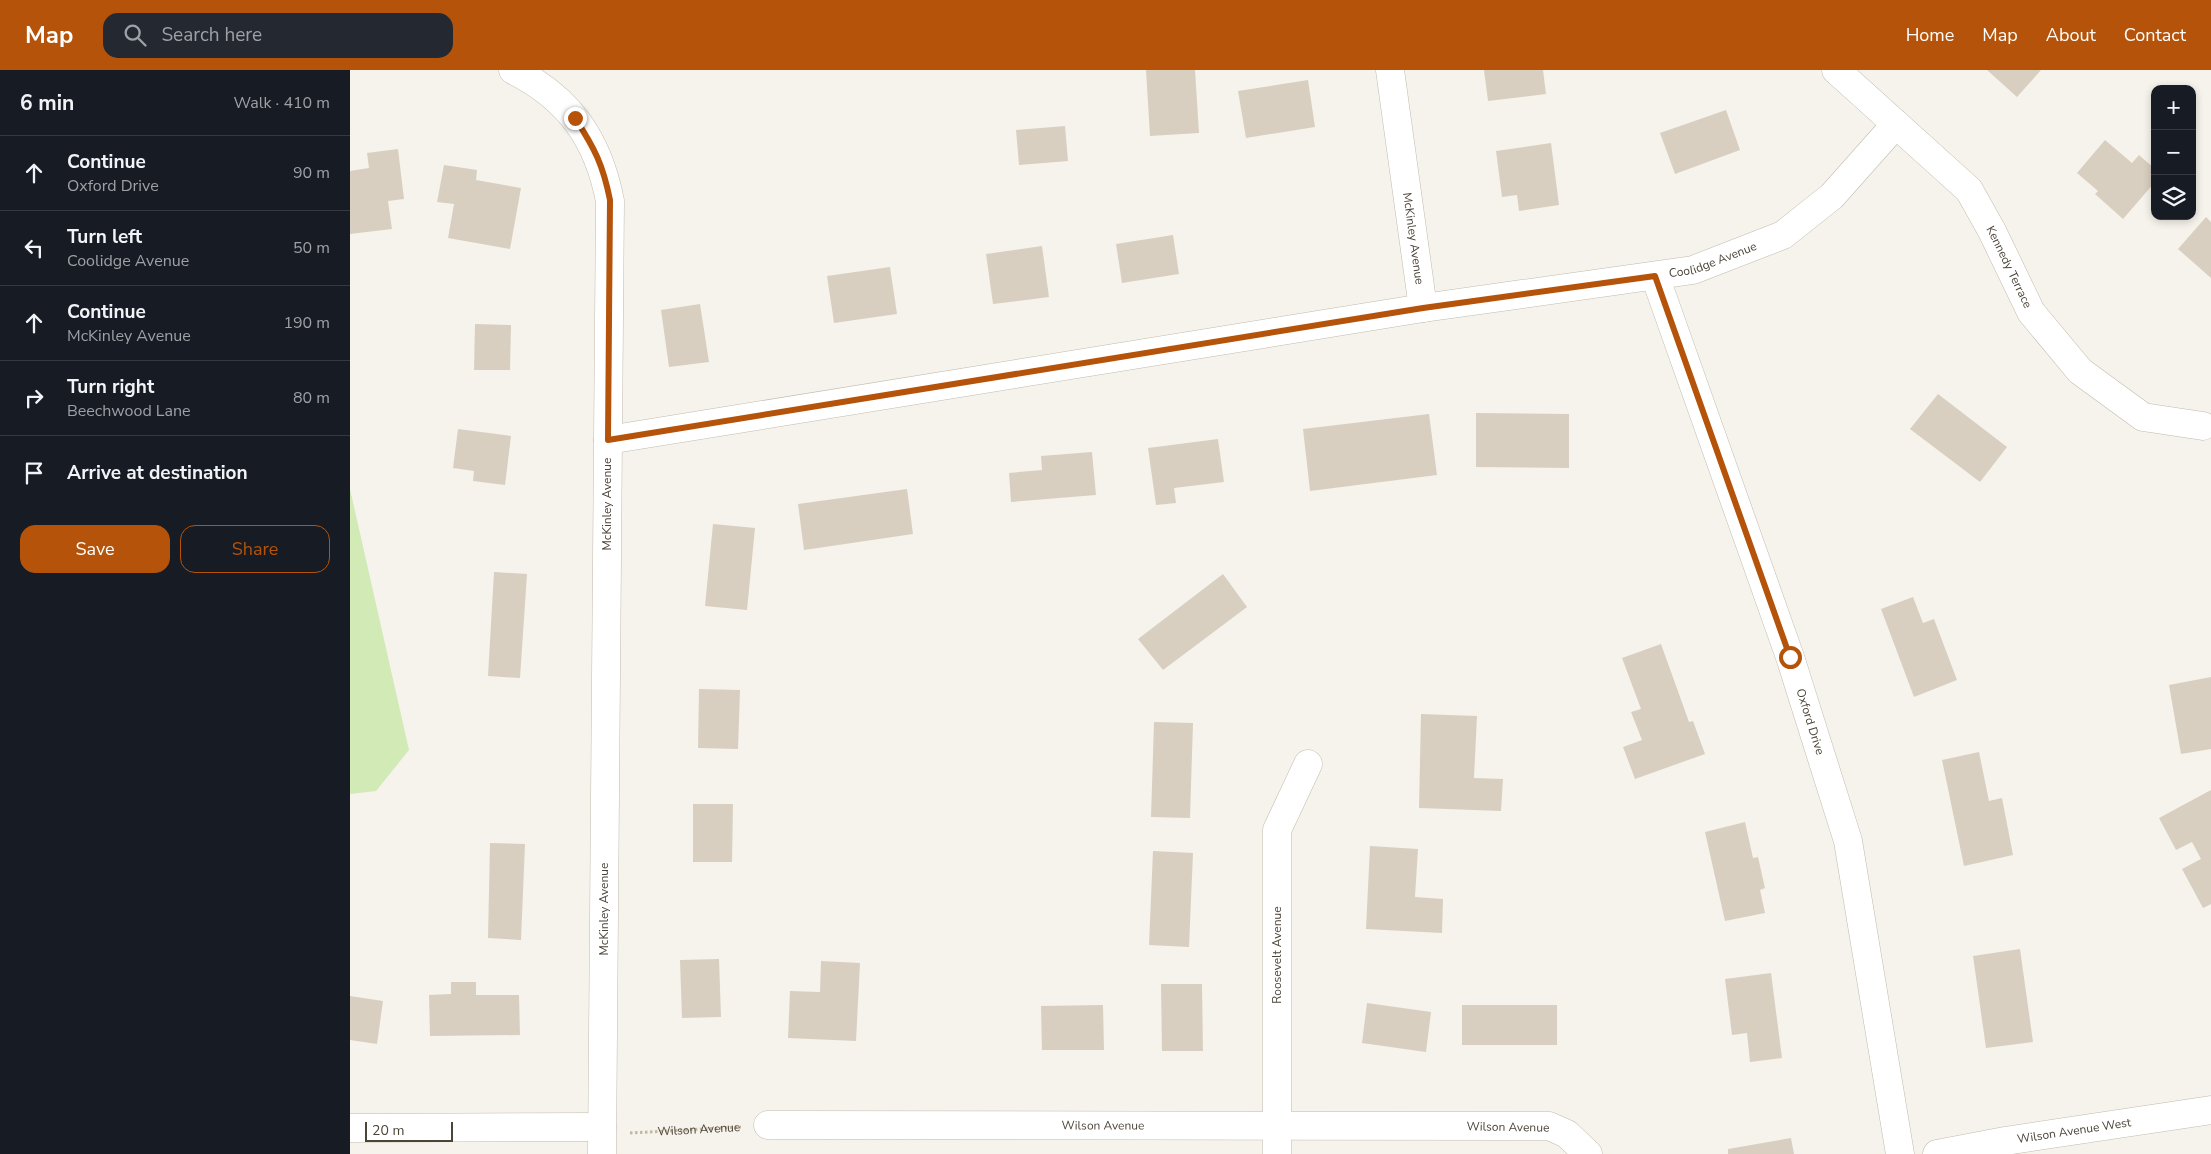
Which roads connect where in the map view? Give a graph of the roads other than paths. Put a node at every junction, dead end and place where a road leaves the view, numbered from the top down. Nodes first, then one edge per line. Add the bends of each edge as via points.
1 (513, 70) edge
2 (1390, 70) edge
3 (1836, 70) edge
4 (1896, 124) junction
5 (1655, 276) junction
6 (1423, 308) junction
7 (2203, 426) dead end
8 (608, 440) junction
9 (1308, 764) dead end
10 (2211, 1110) edge
11 (1277, 1124) junction
12 (768, 1125) road end
13 (350, 1128) edge
14 (614, 1130) junction
15 (1583, 1148) edge
16 (602, 1154) edge
17 (1277, 1154) edge
18 (1900, 1154) edge
19 (1937, 1154) edge

1 - 8 street via 547,90 575,118 597,152 604,171 610,200
2 - 6 street, McKinley Avenue
3 - 4 street, Kennedy Terrace
4 - 5 street, Coolidge Avenue via 1832,196 1783,235 1693,270
4 - 7 street, Kennedy Terrace via 1969,190 2031,312 2080,371 2144,417
5 - 6 street, Coolidge Avenue
5 - 18 street, Oxford Drive via 1790,657 1848,842
6 - 8 street, McKinley Avenue
8 - 14 street, McKinley Avenue
9 - 11 street, Roosevelt Avenue via 1277,830
10 - 19 street, Wilson Avenue West
11 - 12 street, Wilson Avenue
11 - 15 street, Wilson Avenue via 1549,1126 1567,1134
11 - 17 street, Roosevelt Avenue
13 - 14 street
14 - 16 street, McKinley Avenue

